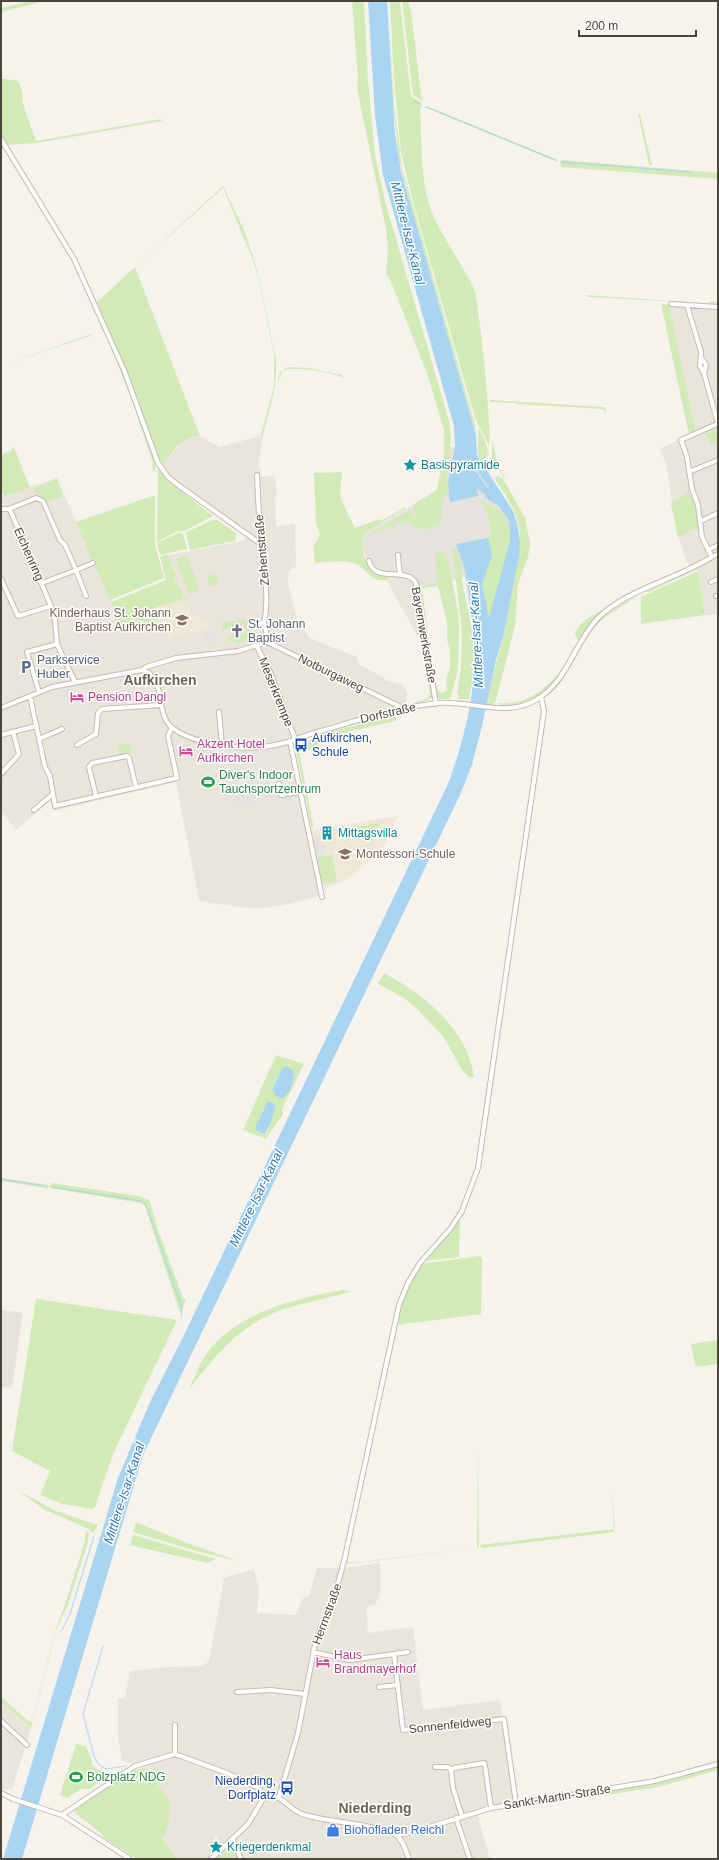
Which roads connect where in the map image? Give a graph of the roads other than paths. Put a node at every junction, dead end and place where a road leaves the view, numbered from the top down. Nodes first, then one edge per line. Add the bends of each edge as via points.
1 (1, 139) edge
2 (671, 304) dead end
3 (687, 305) junction
4 (718, 307) edge
5 (718, 424) edge
6 (718, 460) edge
7 (689, 472) junction
8 (257, 475) dead end
9 (1, 509) edge
10 (9, 510) junction
11 (718, 513) edge
12 (701, 521) junction
13 (261, 544) junction
14 (718, 545) edge
15 (708, 550) junction
16 (398, 555) dead end
17 (718, 555) edge
18 (712, 557) junction
19 (369, 561) dead end
20 (93, 563) dead end
21 (701, 563) junction
22 (76, 570) junction
23 (401, 575) junction
24 (1, 579) edge
25 (718, 579) edge
26 (711, 582) dead end
27 (42, 583) junction
28 (86, 596) dead end
29 (51, 606) junction
30 (264, 623) junction
31 (253, 625) dead end
32 (267, 642) junction
33 (57, 644) junction
34 (256, 645) junction
35 (154, 664) junction
36 (142, 670) junction
37 (148, 672) junction
38 (75, 682) junction
39 (39, 692) junction
40 (30, 696) junction
41 (541, 697) junction
42 (436, 704) junction
43 (161, 705) junction
44 (1, 708) edge
45 (406, 709) junction
46 (219, 712) dead end
47 (36, 726) junction
48 (172, 727) junction
49 (62, 729) dead end
50 (13, 732) junction
51 (1, 735) edge
52 (39, 739) junction
53 (296, 739) junction
54 (290, 741) junction
55 (77, 745) dead end
56 (222, 745) junction
57 (1, 774) edge
58 (279, 784) dead end
59 (136, 787) junction
60 (300, 792) junction
61 (53, 794) junction
62 (96, 796) junction
63 (34, 810) dead end
64 (322, 897) dead end
65 (314, 1652) junction
66 (408, 1652) dead end
67 (394, 1654) junction
68 (398, 1685) junction
69 (379, 1687) dead end
70 (237, 1692) dead end
71 (305, 1694) junction
72 (1, 1721) edge
73 (175, 1726) dead end
74 (27, 1745) dead end
75 (175, 1754) junction
76 (718, 1764) edge
77 (435, 1767) dead end
78 (451, 1770) junction
79 (3, 1794) edge
80 (279, 1797) junction
81 (262, 1798) junction
82 (516, 1804) junction
83 (491, 1808) junction
84 (62, 1814) junction
85 (462, 1816) junction
86 (456, 1818) junction
87 (396, 1835) junction
88 (233, 1840) junction
89 (130, 1859) edge
90 (211, 1859) edge
91 (241, 1859) edge
92 (410, 1859) edge
93 (470, 1859) edge

1 - 13 street via 74,259 124,370 161,467 178,485
2 - 3 street
3 - 4 street
3 - 5 street via 697,335 700,366
5 - 7 street via 681,440
6 - 7 street
7 - 12 street
8 - 13 street, Zehentstraße
9 - 10 street
10 - 22 street via 36,498 43,501
10 - 27 street, Eichenring
11 - 12 street
12 - 15 street via 702,537
13 - 30 street, Zehentstraße via 267,609
14 - 15 street
15 - 18 street
16 - 23 street, Bayernwerkstraße
17 - 18 street
17 - 21 street
18 - 21 street
19 - 23 street, Bayernwerkstraße via 373,569 379,573
20 - 22 street
21 - 41 street via 631,596 603,614 588,630 561,678
22 - 27 street
22 - 28 street
23 - 42 street, Bayernwerkstraße via 413,578 418,589
24 - 29 street via 18,616
25 - 26 street
27 - 29 street, Eichenring
29 - 33 street, Eichenring
30 - 31 street via 256,622
30 - 32 street, Zehentstraße
32 - 34 street
32 - 45 street, Notburgaweg
33 - 38 street, Eichenring
33 - 39 street via 27,652
34 - 35 street via 238,651 176,658
34 - 53 street, Meserkrempe via 271,674
35 - 36 street
35 - 37 street
36 - 37 street
36 - 38 street
37 - 43 street via 155,680
38 - 39 street
39 - 40 street
40 - 44 street
40 - 47 street
41 - 42 street, Dorfstraße via 518,706 492,708 450,702
41 - 65 street, Herrnstraße via 544,711 478,1168 462,1211 420,1264 402,1295 345,1557 335,1595 318,1634
42 - 45 street, Dorfstraße
43 - 48 street via 167,722
43 - 55 street via 102,709 98,713 96,734
45 - 53 street, Dorfstraße
46 - 56 street
47 - 50 street
47 - 52 street
48 - 56 street, Dorfstraße via 189,736
48 - 59 street via 168,736 177,778
49 - 52 street
50 - 51 street
50 - 57 street via 18,754
52 - 61 street
53 - 54 street, Dorfstraße
54 - 56 street, Dorfstraße via 257,747
54 - 60 street
58 - 60 street via 281,795
59 - 62 street
59 - 62 street via 127,756 92,763 90,767
60 - 64 street
61 - 62 street via 55,806
61 - 63 street
65 - 67 street via 350,1660
65 - 71 street, Herrnstraße
66 - 67 street
67 - 68 street, Sonnenfeldweg
68 - 69 street
68 - 82 street, Sonnenfeldweg via 403,1730 504,1719
70 - 71 street via 271,1690
71 - 80 street, Herrnstraße via 298,1734
72 - 74 street
73 - 75 street
75 - 81 street via 260,1789
75 - 84 street via 135,1766
76 - 82 street, Sankt-Martin-Straße via 655,1782
77 - 78 street via 448,1767
78 - 83 street via 484,1763
78 - 85 street via 453,1788
79 - 84 street
80 - 81 street
80 - 87 street via 299,1814 368,1826
81 - 88 street via 253,1818
82 - 83 street, Sankt-Martin-Straße
83 - 85 street, Sankt-Martin-Straße
84 - 89 street
85 - 86 street, Sankt-Martin-Straße
86 - 87 street, Sankt-Martin-Straße
86 - 93 street
87 - 92 street via 402,1841
88 - 90 street
88 - 91 street

